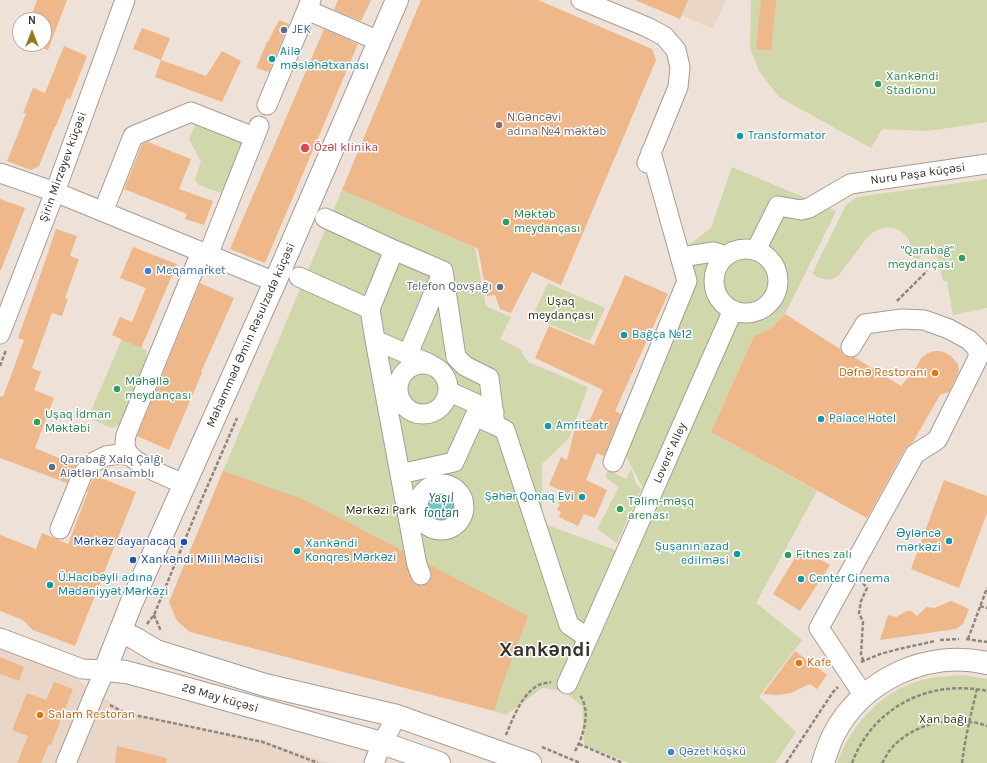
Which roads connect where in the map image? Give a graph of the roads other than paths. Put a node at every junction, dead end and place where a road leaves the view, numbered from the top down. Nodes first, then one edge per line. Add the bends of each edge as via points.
1 (125, 0) edge
2 (397, 0) edge
3 (581, 0) edge
4 (309, 5) edge
5 (380, 41) junction
6 (267, 105) dead end
7 (651, 152) junction
8 (987, 164) edge
9 (645, 170) dead end
10 (2, 175) edge
11 (55, 192) junction
12 (103, 212) junction
13 (325, 218) dead end
14 (394, 250) junction
15 (756, 250) junction
16 (205, 254) junction
17 (726, 256) junction
18 (680, 257) junction
19 (443, 271) junction
20 (299, 277) dead end
21 (275, 282) junction
22 (370, 309) junction
23 (733, 310) junction
24 (0, 334) edge
25 (375, 340) junction
26 (852, 346) dead end
27 (408, 354) junction
28 (434, 366) junction
29 (491, 392) junction
30 (446, 396) junction
31 (421, 415) junction
32 (475, 416) junction
33 (494, 419) junction
34 (395, 447) junction
35 (130, 456) junction
36 (613, 462) dead end
37 (400, 474) junction
38 (184, 484) junction
39 (412, 493) junction
40 (433, 528) junction
41 (60, 529) dead end
42 (120, 631) junction
43 (0, 638) edge
44 (588, 638) junction
45 (987, 663) edge
46 (105, 670) junction
47 (567, 684) road end
48 (864, 696) junction
49 (397, 716) junction
50 (382, 743) junction
51 (66, 763) edge
52 (374, 763) edge
53 (440, 763) edge
54 (530, 763) edge
55 (823, 763) edge

1 - 11 street, Şirin Mirzəyev küçəsi
2 - 5 main road, Məhəmməd Əmin Rəsulzadə küçəsi
3 - 7 street via 647,27 664,36 676,50 680,67 678,87
4 - 5 street
4 - 6 street
5 - 21 main road, Məhəmməd Əmin Rəsulzadə küçəsi
7 - 9 street
7 - 18 street
8 - 15 street, Nuru Paşa küçəsi via 850,184 802,210 778,206
10 - 11 street
11 - 12 street
11 - 24 street, Şirin Mirzəyev küçəsi
12 - 16 street
12 - 16 street via 133,136 191,112 256,131
13 - 14 street
14 - 19 street
14 - 22 street
15 - 17 street via 736,251
15 - 23 street via 773,264 778,283 775,293 770,302 762,308 742,313
16 - 21 street
16 - 35 street via 126,435 126,449
17 - 18 street via 714,252
17 - 23 street via 719,264 714,285 717,295
18 - 36 street via 687,281
19 - 27 street
19 - 29 street via 456,357 464,366 489,378
20 - 22 street
21 - 38 main road, Məhəmməd Əmin Rəsulzadə küçəsi
22 - 25 street
23 - 44 street, Lovers' Alley
25 - 27 street
25 - 34 street
26 - 48 street via 865,324 902,319 924,320 949,329 969,340 978,349 978,358 937,440 915,454 819,628
27 - 28 street
28 - 29 street
28 - 30 street via 446,379
28 - 31 street via 425,364 409,368 399,380 397,388 401,403 407,409
29 - 33 street
30 - 31 street via 437,410
30 - 32 street
30 - 33 street
31 - 34 street via 402,432
32 - 33 street
32 - 37 street via 454,462
33 - 44 street via 505,430 569,625
34 - 37 street
35 - 38 street via 137,462
35 - 41 street via 106,456 92,463 82,475
37 - 39 street
38 - 42 main road, Məhəmməd Əmin Rəsulzadə küçəsi
39 - 40 street via 418,501 422,520
39 - 40 street via 438,483 452,486 462,496 465,510 459,522 447,529
39 - 40 street via 419,570
42 - 46 main road, Məhəmməd Əmin Rəsulzadə küçəsi
42 - 49 main road, 28 May küçəsi via 156,651 265,685
43 - 46 street, 28 May küçəsi via 82,669
44 - 47 street, Lovers' Alley
45 - 48 main road via 949,660 918,665 876,686
46 - 50 main road, 28 May küçəsi via 126,672
46 - 51 street
48 - 55 main road via 852,707 834,734
49 - 50 street
49 - 54 main road, 28 May küçəsi
50 - 52 street
50 - 53 main road, 28 May küçəsi

